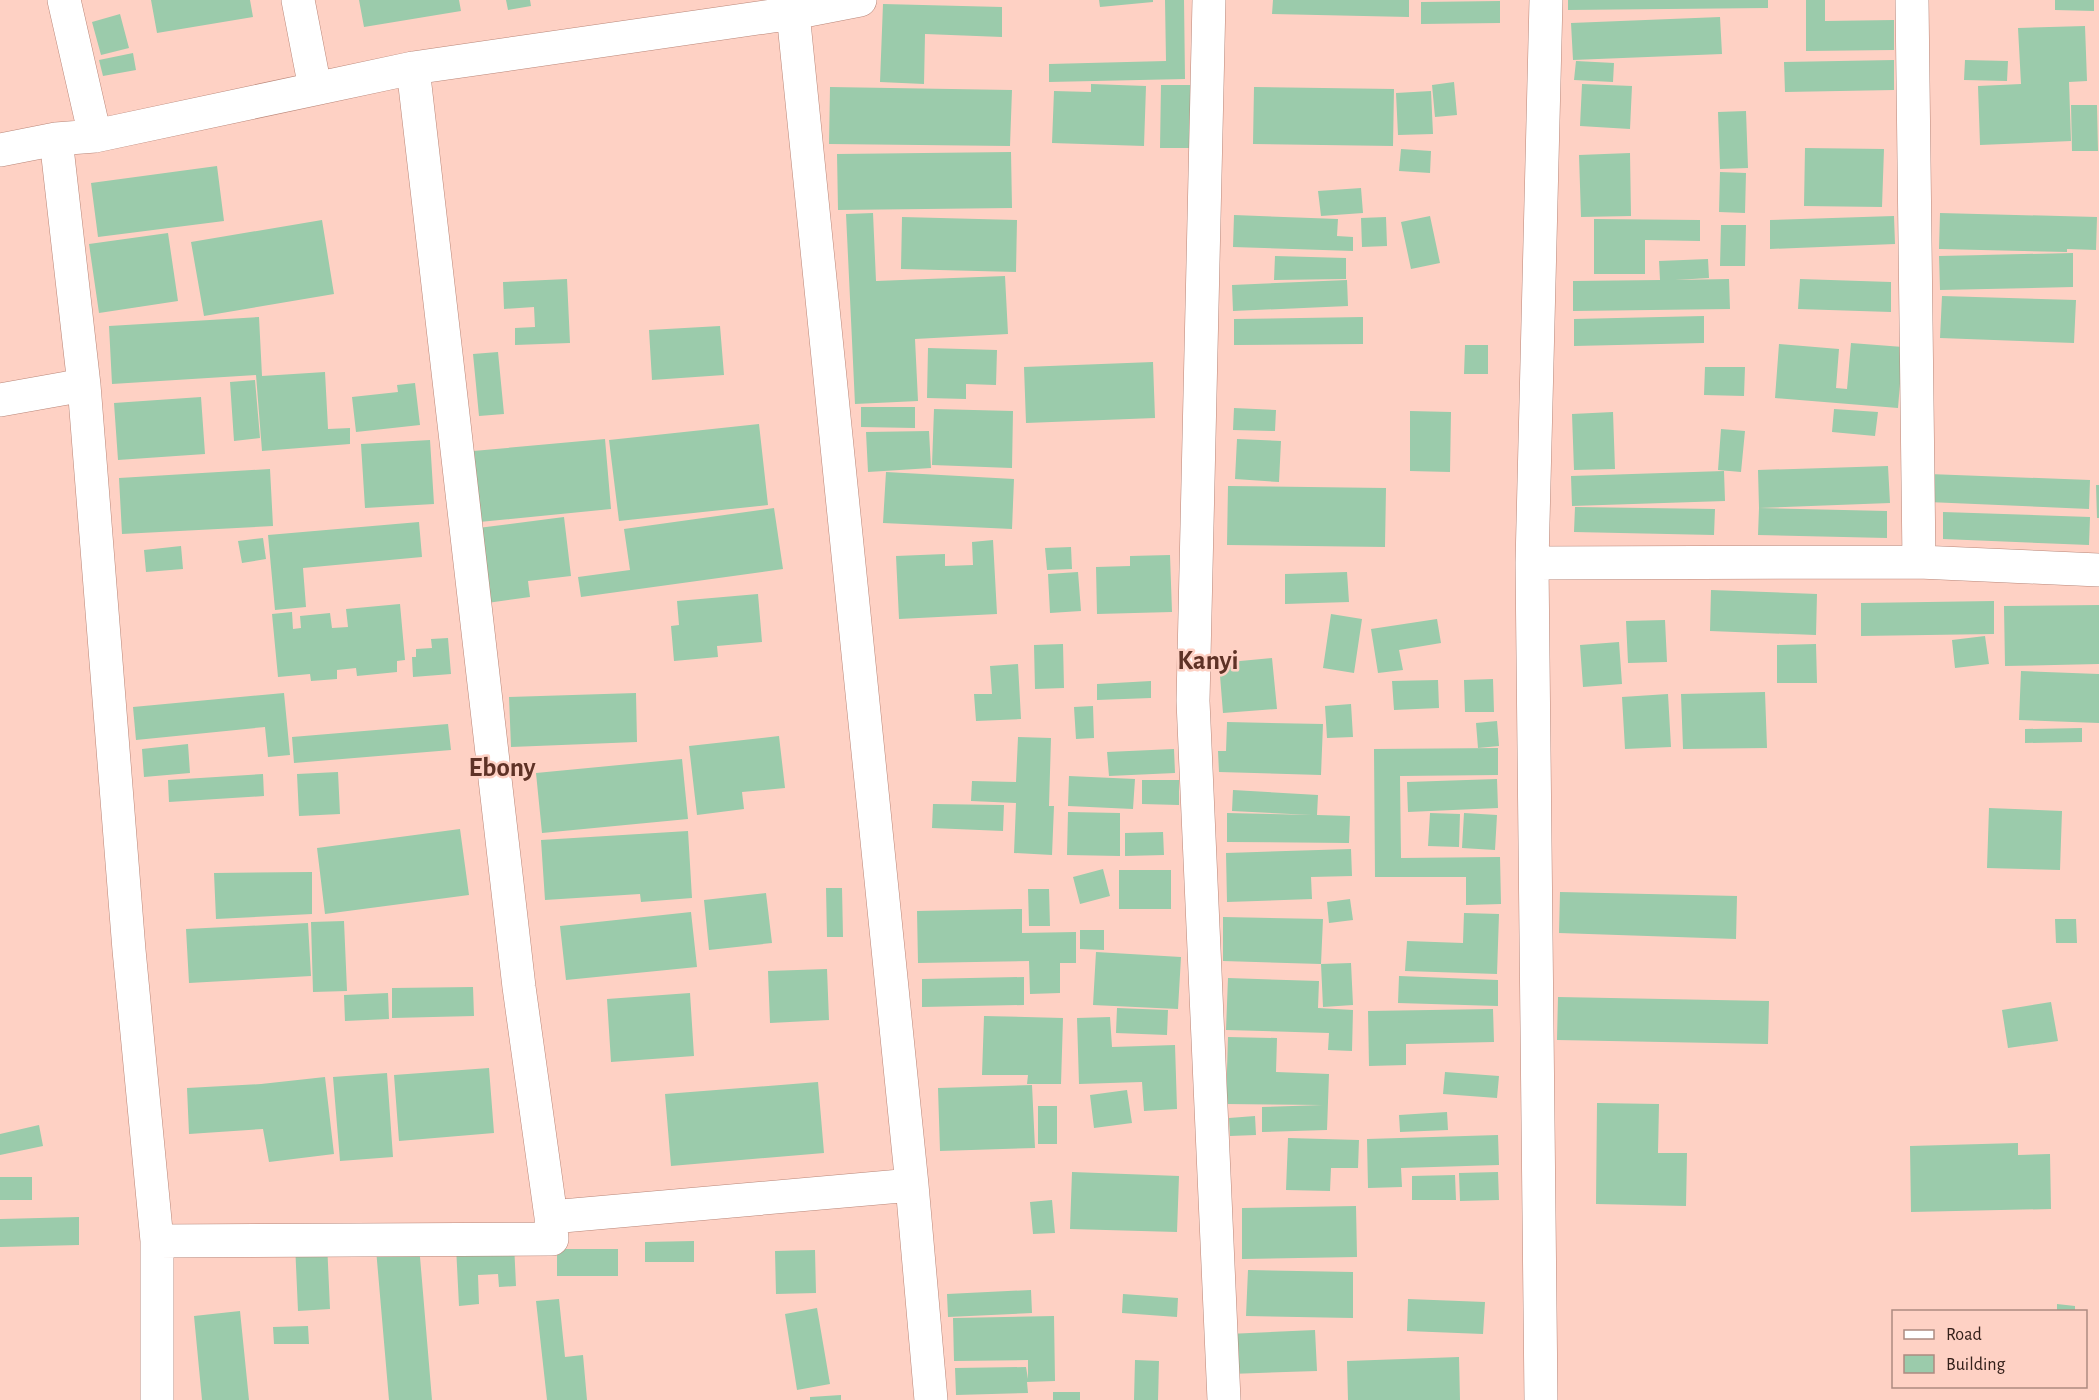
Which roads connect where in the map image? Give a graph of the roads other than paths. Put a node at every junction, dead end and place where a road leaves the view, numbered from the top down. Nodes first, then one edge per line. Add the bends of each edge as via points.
1 (64, 0) edge
2 (298, 0) edge
3 (860, 0) edge
4 (1209, 0) edge
5 (1546, 0) edge
6 (1912, 0) edge
7 (793, 13) junction
8 (413, 68) junction
9 (315, 88) junction
10 (95, 136) junction
11 (56, 139) junction
12 (0, 150) edge
13 (84, 385) junction
14 (0, 400) edge
15 (1919, 562) junction
16 (1532, 563) junction
17 (2099, 570) edge
18 (912, 1185) junction
19 (551, 1217) junction
20 (157, 1241) junction
21 (157, 1400) edge
22 (931, 1400) edge
23 (1224, 1400) edge
24 (1541, 1400) edge

1 - 10 street
2 - 9 street
3 - 7 street
4 - 23 street via 1192,701
5 - 16 street
6 - 15 street
7 - 8 street
7 - 18 street
8 - 9 street
8 - 19 street via 519,987
9 - 10 street
10 - 11 street
11 - 12 street
11 - 13 street
13 - 14 street
13 - 20 street via 129,950
15 - 16 street
15 - 17 street
16 - 24 street
18 - 19 street
18 - 22 street
19 - 20 street via 552,1239
20 - 21 street

